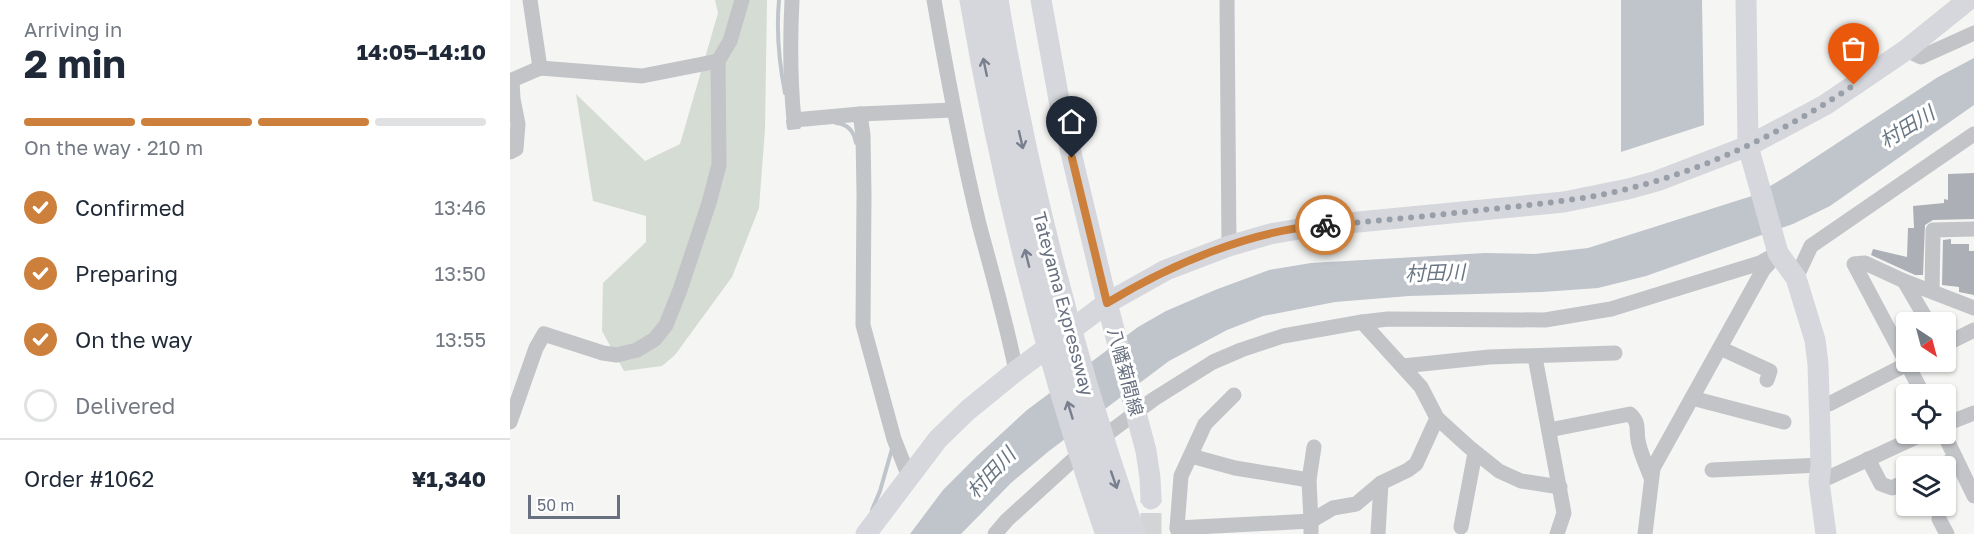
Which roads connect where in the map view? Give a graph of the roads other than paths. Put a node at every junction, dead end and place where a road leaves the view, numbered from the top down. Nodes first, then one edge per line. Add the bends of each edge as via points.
1 (530, 0) edge
2 (742, 0) edge
3 (792, 0) edge
4 (934, 0) edge
5 (973, 0) edge
6 (995, 0) edge
7 (1041, 0) edge
8 (1227, 0) edge
9 (1746, 0) edge
10 (1968, 0) edge
11 (1974, 33) edge
12 (1906, 50) junction
13 (718, 60) junction
14 (540, 68) junction
15 (953, 110) junction
16 (860, 114) junction
17 (1974, 134) edge
18 (1748, 146) junction
19 (510, 152) edge
20 (1974, 229) edge
21 (1229, 246) junction
22 (1778, 253) junction
23 (1796, 278) junction
24 (1904, 281) junction
25 (1932, 291) junction
26 (1107, 303) junction
27 (1974, 308) edge
28 (1052, 309) junction
29 (1922, 312) edge
30 (1362, 322) junction
31 (1974, 330) edge
32 (1956, 339) edge
33 (1896, 341) edge
34 (1720, 348) junction
35 (1615, 353) dead end
36 (1535, 357) junction
37 (1403, 366) junction
38 (1896, 369) edge
39 (1016, 371) junction
40 (1767, 380) dead end
41 (1234, 395) dead end
42 (1692, 398) junction
43 (1819, 404) junction
44 (1974, 413) edge
45 (1437, 417) junction
46 (1956, 420) edge
47 (510, 422) edge
48 (1784, 422) dead end
49 (1549, 430) junction
50 (1901, 444) edge
51 (1314, 447) dead end
52 (1475, 453) junction
53 (1191, 456) junction
54 (1868, 459) junction
55 (1956, 459) edge
56 (1712, 470) dead end
57 (1820, 473) junction
58 (909, 477) junction
59 (1651, 478) junction
60 (1309, 480) junction
61 (1381, 483) junction
62 (1896, 486) edge
63 (1560, 487) junction
64 (1974, 496) edge
65 (1151, 499) tunnel mouth
66 (1940, 519) dead end
67 (1311, 527) edge
68 (1461, 527) dead end
69 (1119, 528) edge
70 (1178, 531) edge
71 (866, 534) edge
72 (995, 534) edge
73 (1378, 534) edge
74 (1557, 534) edge
75 (1645, 534) edge
76 (1826, 534) edge
77 (1947, 534) edge

1 - 14 street
2 - 13 street via 730,41
3 - 16 street via 790,81 794,120
4 - 15 street
28 -> 5 highway, Tateyama Expressway via 999,134
6 -> 28 highway, Tateyama Expressway
7 - 26 street, 八幡菊間線 via 1061,111
8 - 21 street
9 - 18 street
10 - 12 street
11 - 12 street via 1921,57
12 - 18 street via 1825,105
13 - 14 street via 642,76
13 - 47 street via 719,165 666,325 655,339 637,350 617,355 544,334
14 - 19 street via 512,80 518,124 516,149
15 - 16 street
15 - 39 street
16 - 58 street via 863,324 894,440
17 - 23 street via 1811,246
18 - 21 street via 1657,181 1564,202 1317,225
18 - 22 street
20 - 25 street via 1933,230
21 - 26 street via 1166,270
22 - 23 street
22 - 30 street via 1760,263 1611,309 1545,320
22 - 34 street via 1763,270
23 - 43 street via 1815,340
24 - 25 street
24 - 29 street
24 - 33 street via 1865,263 1854,264
25 - 27 street
26 - 39 street
26 - 65 street, 八幡菊間線 via 1146,451
28 - 69 highway, Tateyama Expressway via 1108,463
30 - 37 street
30 - 72 street via 1283,336 1241,350 1186,377 1076,458
31 - 32 street
34 - 40 street via 1770,371
34 - 42 street
35 - 36 street
36 - 37 street via 1489,357
36 - 49 street
37 - 45 street via 1421,387
38 - 43 street via 1829,404
39 - 58 street via 968,410
41 - 53 street via 1205,424
42 - 48 street
42 - 59 street
43 - 57 street
44 - 46 street
45 - 52 street
45 - 61 street via 1416,464
49 - 59 street via 1630,414 1639,428 1638,440
49 - 63 street
50 - 54 street
51 - 60 street
52 - 63 street via 1521,481
52 - 68 street
53 - 60 street
53 - 70 street via 1181,476
54 - 57 street
54 - 62 street via 1881,484
55 - 64 street
56 - 57 street
57 - 76 street
58 - 71 street
59 - 75 street
60 - 67 street
61 - 67 street via 1356,504 1333,508
61 - 73 street
63 - 74 street via 1564,513
66 - 77 street
67 - 70 street

